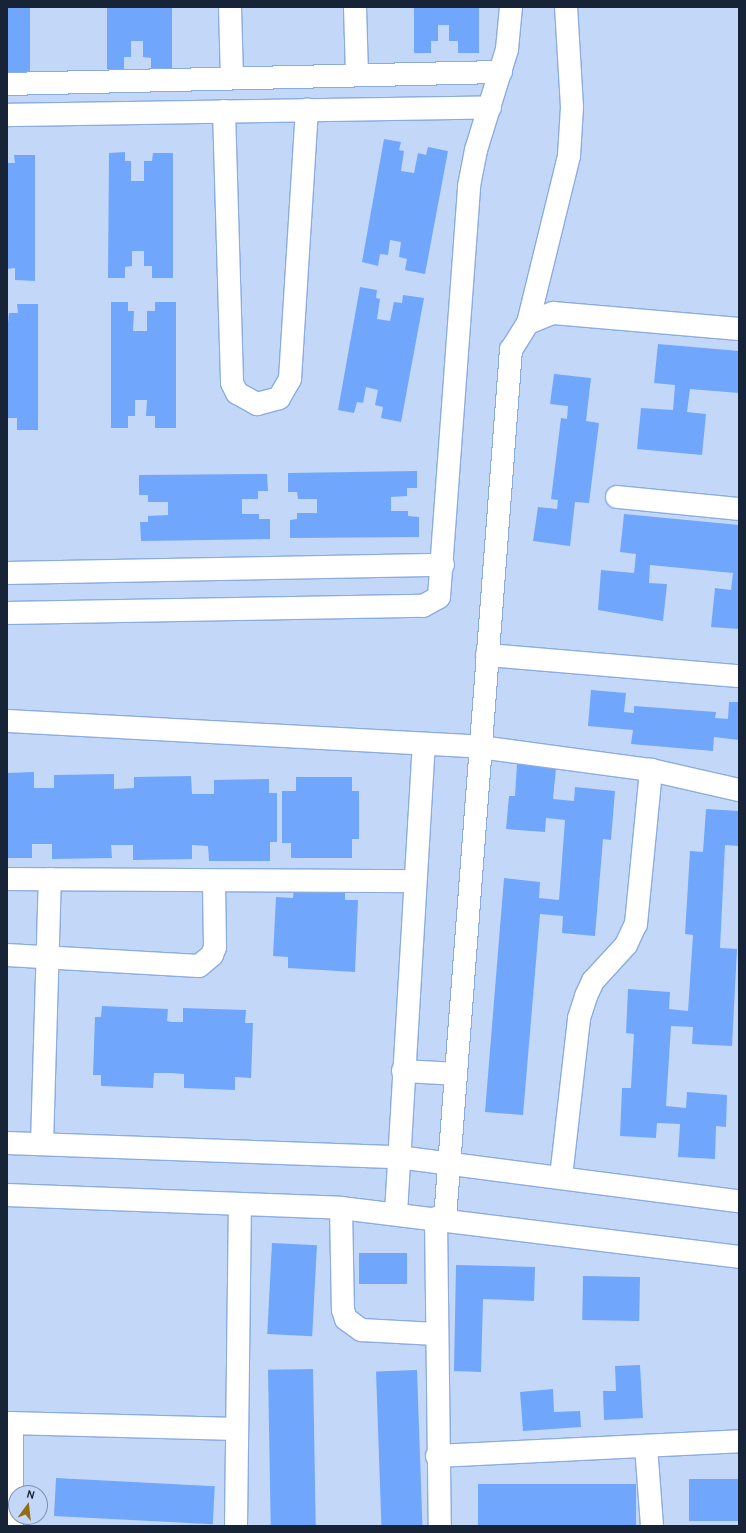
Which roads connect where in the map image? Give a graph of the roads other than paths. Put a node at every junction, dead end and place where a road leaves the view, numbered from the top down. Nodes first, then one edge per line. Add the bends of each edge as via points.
1 (230, 7) edge
2 (355, 7) edge
3 (511, 7) edge
4 (566, 7) edge
5 (501, 72) junction
6 (357, 75) junction
7 (232, 78) junction
8 (7, 84) edge
9 (490, 106) junction
10 (307, 110) junction
11 (224, 111) junction
12 (7, 115) edge
13 (528, 323) junction
14 (739, 329) edge
15 (617, 497) dead end
16 (739, 509) edge
17 (443, 565) junction
18 (7, 573) edge
19 (7, 613) edge
20 (487, 655) junction
21 (739, 676) edge
22 (7, 721) edge
23 (424, 744) junction
24 (480, 747) junction
25 (650, 770) junction
26 (739, 790) edge
27 (7, 879) edge
28 (50, 879) junction
29 (214, 881) junction
30 (414, 881) junction
31 (7, 955) edge
32 (50, 960) junction
33 (403, 1071) junction
34 (456, 1074) junction
35 (7, 1143) edge
36 (42, 1144) junction
37 (398, 1157) junction
38 (449, 1163) junction
39 (561, 1178) junction
40 (7, 1195) edge
41 (739, 1201) edge
42 (240, 1204) junction
43 (341, 1208) junction
44 (396, 1213) junction
45 (440, 1218) junction
46 (739, 1257) edge
47 (436, 1334) junction
48 (9, 1423) edge
49 (236, 1429) junction
50 (739, 1442) edge
51 (646, 1446) junction
52 (437, 1456) junction
53 (12, 1526) edge
54 (236, 1526) edge
55 (440, 1526) edge
56 (652, 1526) edge

1 - 7 street
2 - 6 street
3 - 5 street via 510,33
4 - 13 street via 572,107 569,156
5 - 6 street
5 - 9 street
6 - 7 street
7 - 8 street
9 - 10 street
9 - 17 street via 469,186
10 - 11 street
10 - 11 street via 290,379 279,398 257,404 237,394 232,383
11 - 12 street
13 - 14 street via 553,313
13 - 20 street via 511,350 508,368
15 - 16 street
17 - 18 street
17 - 19 street via 439,597 423,606
20 - 21 street
20 - 24 street
22 - 23 street
23 - 24 street
23 - 30 street
24 - 25 street
24 - 34 street
25 - 26 street
25 - 39 street via 636,924 626,945 593,981 579,1018
27 - 28 street
28 - 29 street
28 - 32 street
29 - 30 street
29 - 32 street via 215,947 207,962 199,966
30 - 33 street
31 - 32 street
32 - 36 street
33 - 34 street
33 - 37 street
34 - 38 street
35 - 36 street
36 - 37 street
37 - 38 street
37 - 44 street
38 - 39 street
38 - 45 street
39 - 41 street
40 - 42 street
42 - 43 street
42 - 49 street
43 - 44 street
43 - 47 street via 343,1310 346,1319 361,1330
44 - 45 street
45 - 46 street
45 - 47 street
47 - 52 street
48 - 49 street
48 - 53 street
49 - 54 street
50 - 51 street
51 - 52 street
51 - 56 street
52 - 55 street

